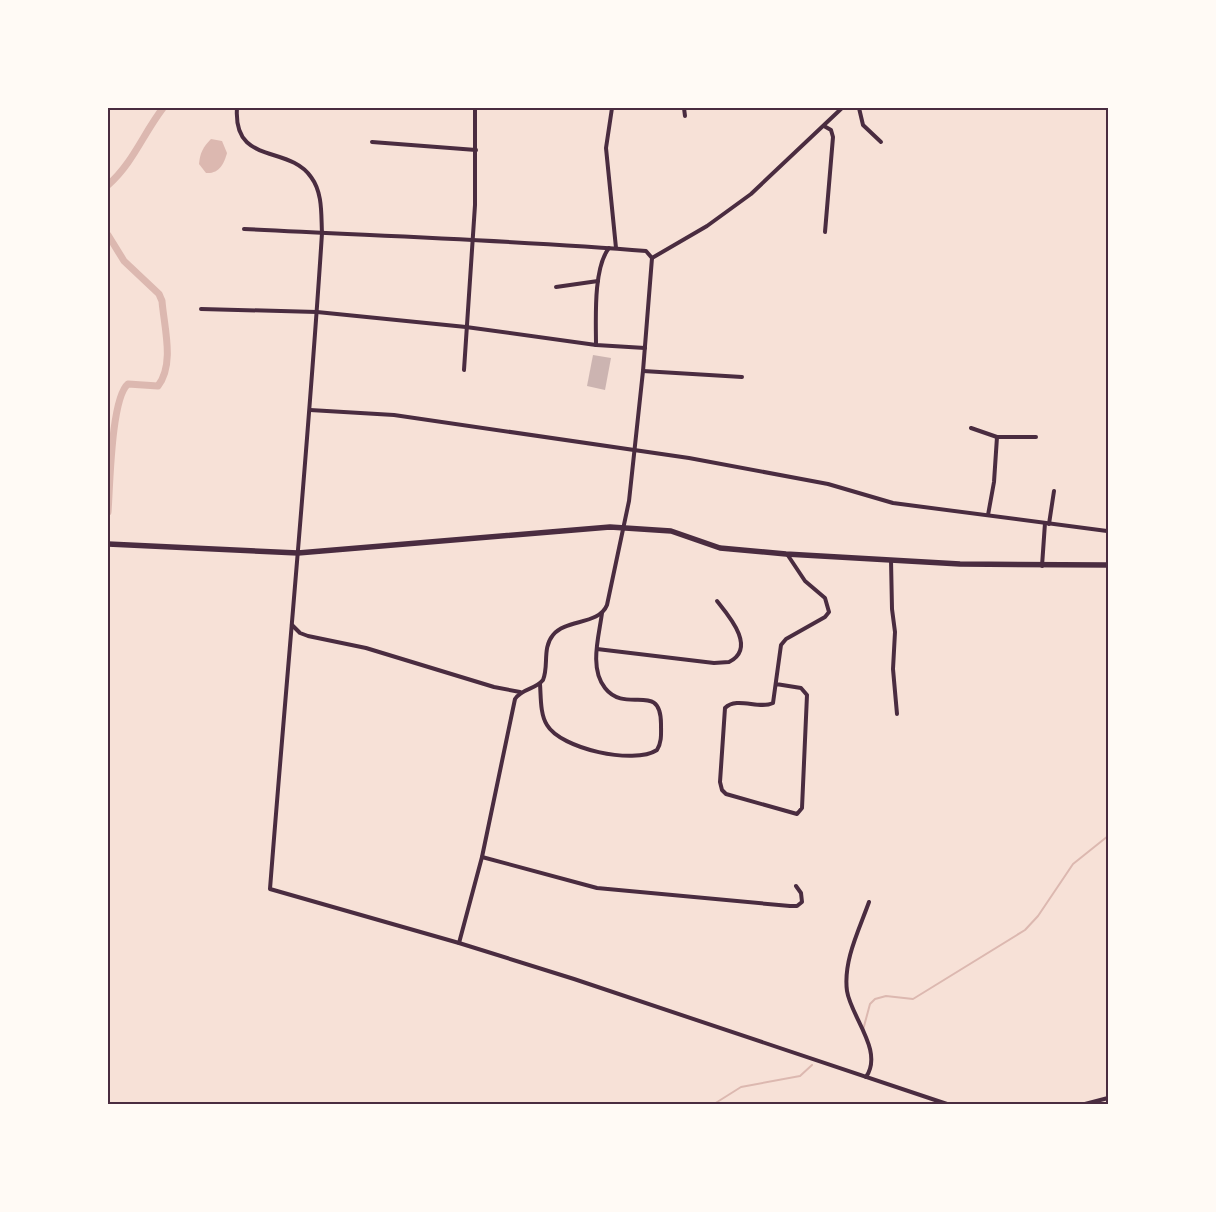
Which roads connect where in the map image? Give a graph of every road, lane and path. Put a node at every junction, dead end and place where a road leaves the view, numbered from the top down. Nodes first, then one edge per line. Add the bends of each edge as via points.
1 (237, 108) edge
2 (475, 108) edge
3 (612, 108) edge
4 (684, 108) edge
5 (842, 108) edge
6 (859, 108) edge
7 (685, 116) dead end
8 (824, 126) junction
9 (372, 142) dead end
10 (881, 142) dead end
11 (476, 150) junction
12 (244, 229) dead end
13 (825, 232) dead end
14 (322, 233) junction
15 (473, 239) junction
16 (609, 248) junction
17 (616, 248) junction
18 (652, 258) junction
19 (598, 281) junction
20 (556, 287) dead end
21 (201, 308) dead end
22 (317, 312) junction
23 (466, 328) junction
24 (596, 345) junction
25 (645, 348) junction
26 (464, 370) dead end
27 (643, 371) junction
28 (742, 377) dead end
29 (310, 410) junction
30 (971, 428) dead end
31 (998, 437) junction
32 (1036, 437) dead end
33 (635, 450) junction
34 (1054, 491) dead end
35 (988, 515) junction
36 (1047, 524) junction
37 (622, 528) junction
38 (1107, 531) dead end
39 (108, 544) edge
40 (298, 553) junction
41 (786, 554) junction
42 (891, 560) junction
43 (1108, 565) edge
44 (1042, 566) junction
45 (717, 602) dead end
46 (602, 612) junction
47 (291, 623) junction
48 (597, 649) junction
49 (540, 684) junction
50 (776, 684) junction
51 (520, 692) junction
52 (897, 714) dead end
53 (482, 856) junction
54 (796, 886) dead end
55 (869, 902) dead end
56 (459, 943) junction
57 (866, 1076) junction
58 (1108, 1098) edge
59 (947, 1104) edge
60 (1085, 1104) edge

1 - 14 street via 239,128 250,146 301,166 312,177 320,197
2 - 11 street
3 - 17 street via 606,148
4 - 7 street
5 - 8 street
6 - 10 street via 863,125
8 - 13 street via 831,130 833,137
8 - 18 street via 732,209
9 - 11 street
11 - 15 street
12 - 14 street
14 - 15 street
14 - 22 street
15 - 16 street
15 - 23 street
16 - 17 street
16 - 19 street via 603,257
17 - 18 street via 646,251
18 - 25 street
19 - 20 street
19 - 24 street
21 - 22 street
22 - 23 street
22 - 29 street
23 - 24 street
23 - 26 street
24 - 25 street
25 - 27 street
27 - 28 street
27 - 33 street
29 - 33 street via 394,415
29 - 40 street
30 - 31 street
31 - 32 street
31 - 35 street
33 - 35 street via 828,484 893,504
33 - 37 street
34 - 36 street
35 - 36 street
36 - 38 street
36 - 44 street
37 - 40 main road
37 - 41 main road via 671,531 720,548
37 - 46 street via 607,605
39 - 40 main road
40 - 47 street
41 - 42 main road
41 - 50 street via 805,581 825,598 829,610 824,617 786,639 778,656
42 - 44 main road
42 - 52 street
43 - 44 main road
45 - 48 street via 736,625 740,636 739,652 729,662
46 - 48 street
46 - 49 street via 554,633 547,646
47 - 51 street via 296,631 308,636 366,648
47 - 56 street via 270,889
48 - 49 street via 600,677 611,694 627,700 654,701 660,707 660,743 655,751 606,754 583,749 561,738 544,720
49 - 51 street
50 - 50 street via 771,704 734,703 725,708 721,788 729,795 797,814 802,808 807,695 801,688
51 - 53 street via 513,703
53 - 54 street via 581,885 790,906 802,902
53 - 56 street
55 - 57 street via 853,945 846,977 852,1009 870,1052 871,1066
56 - 57 street
57 - 59 street
58 - 60 street

